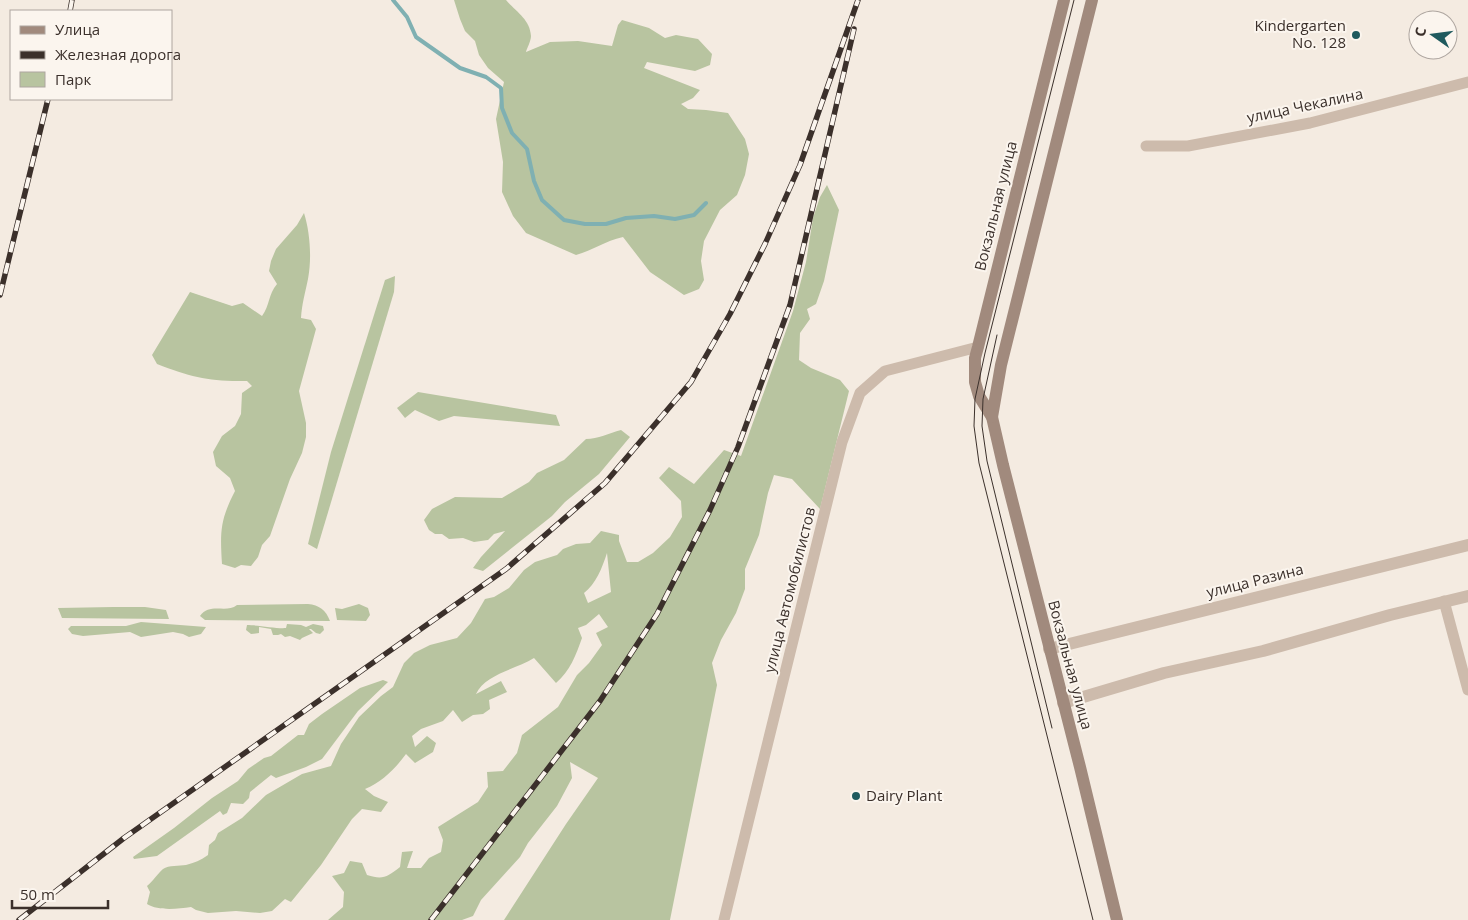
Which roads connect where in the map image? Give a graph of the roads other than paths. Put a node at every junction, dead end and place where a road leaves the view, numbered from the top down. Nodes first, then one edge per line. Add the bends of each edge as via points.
1 (1064, 0) edge
2 (1092, 0) edge
3 (1468, 82) edge
4 (1146, 146) dead end
5 (978, 347) junction
6 (992, 418) junction
7 (1468, 545) edge
8 (1468, 596) edge
9 (1444, 602) junction
10 (1049, 649) junction
11 (1468, 690) edge
12 (1064, 703) junction
13 (724, 920) edge
14 (1117, 920) edge

1 - 5 main road, Вокзальная улица
2 - 6 main road, Вокзальная улица via 1001,365
3 - 4 street, улица Чекалина via 1310,122 1188,146
5 - 6 main road, Вокзальная улица via 975,382
5 - 13 street, улица Автомобилистов via 885,371 860,393 842,442
6 - 10 main road, Вокзальная улица
7 - 10 street, улица Разина
8 - 9 street
9 - 11 street
9 - 12 street via 1262,651 1164,673
10 - 12 main road, Вокзальная улица
12 - 14 main road, Вокзальная улица

